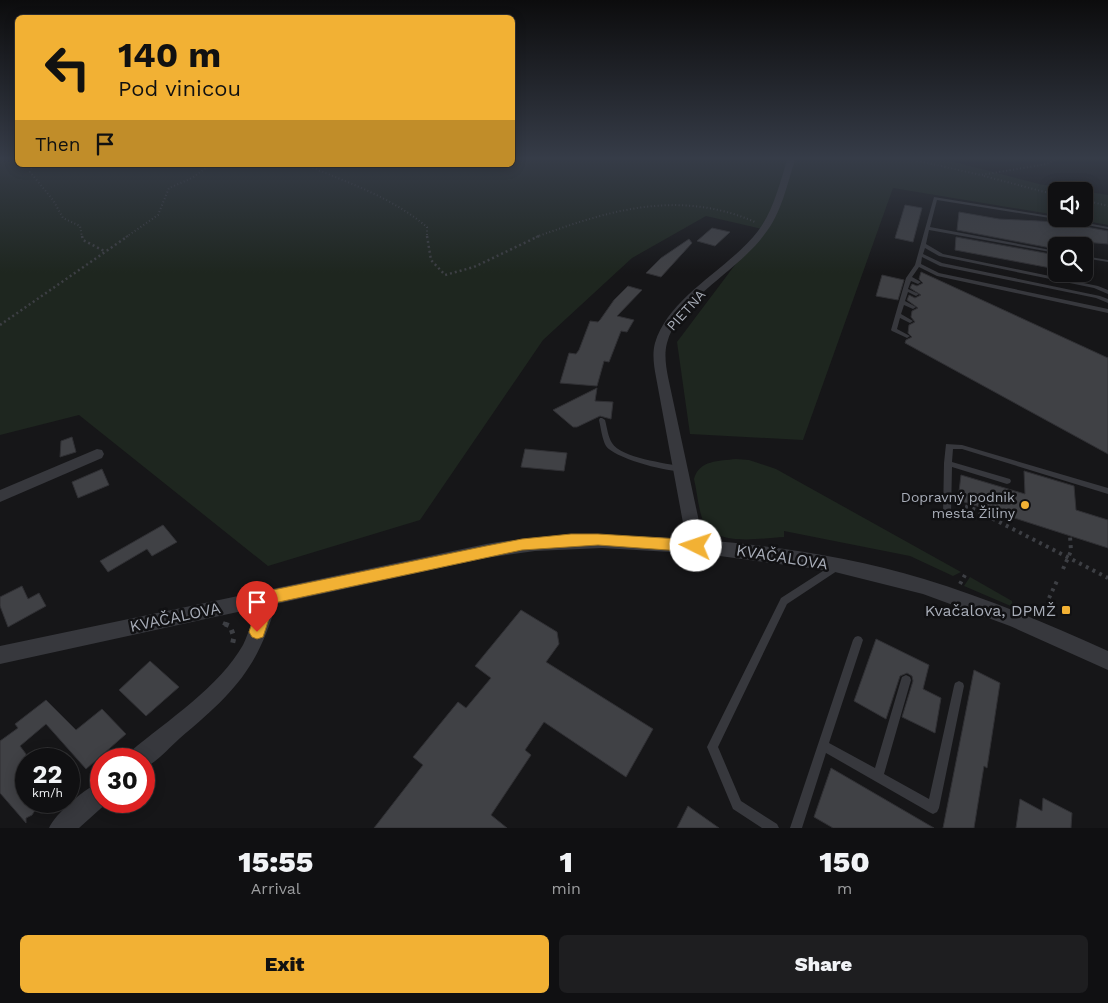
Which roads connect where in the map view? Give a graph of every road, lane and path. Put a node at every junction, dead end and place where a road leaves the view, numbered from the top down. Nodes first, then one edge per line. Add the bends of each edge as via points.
1 (50, 196) edge
2 (166, 196) edge
3 (377, 196) edge
4 (778, 196) edge
5 (1093, 202) edge
6 (1108, 206) edge
7 (1048, 217) edge
8 (1093, 225) edge
9 (766, 227) junction
10 (927, 228) junction
11 (1108, 228) edge
12 (923, 245) junction
13 (1048, 251) edge
14 (106, 252) junction
15 (920, 254) junction
16 (1093, 258) edge
17 (1108, 261) edge
18 (918, 265) junction
19 (908, 278) junction
20 (918, 282) dead end
21 (906, 290) junction
22 (1108, 292) edge
23 (916, 294) dead end
24 (1108, 301) edge
25 (902, 302) junction
26 (913, 307) dead end
27 (1108, 311) edge
28 (898, 315) junction
29 (910, 321) dead end
30 (0, 325) edge
31 (907, 336) dead end
32 (602, 420) dead end
33 (97, 454) dead end
34 (948, 463) junction
35 (681, 469) junction
36 (1007, 481) dead end
37 (1108, 491) edge
38 (0, 496) edge
39 (946, 501) junction
40 (947, 516) dead end
41 (1070, 536) dead end
42 (696, 546) junction
43 (1068, 557) junction
44 (837, 566) junction
45 (1063, 569) dead end
46 (965, 575) dead end
47 (1108, 578) edge
48 (1058, 581) dead end
49 (959, 584) dead end
50 (268, 598) junction
51 (1049, 598) dead end
52 (218, 622) dead end
53 (858, 640) dead end
54 (0, 655) edge
55 (229, 655) dead end
56 (1108, 661) edge
57 (906, 680) dead end
58 (959, 686) dead end
59 (824, 746) junction
60 (151, 748) edge
61 (878, 776) junction
62 (90, 802) edge
63 (61, 828) edge
64 (773, 828) edge
65 (796, 828) edge

1 - 14 path via 58,212 80,226 83,240
2 - 14 path via 158,215
3 - 9 path via 412,213 426,227 427,253 436,270 445,274 465,270 541,234 669,204 700,205
4 - 9 street, PIETNA
5 - 6 path
7 - 10 lane via 934,198
8 - 11 lane
9 - 35 street, PIETNA via 674,318 662,340 659,352 662,377
10 - 12 lane
10 - 13 lane
12 - 15 lane
12 - 22 lane via 942,255
14 - 30 path
15 - 18 lane
15 - 24 lane via 940,264 1098,296
16 - 17 lane
18 - 19 lane
18 - 27 lane via 937,274
19 - 20 lane
19 - 21 lane
21 - 23 lane
21 - 25 lane
25 - 26 lane
25 - 28 lane
28 - 29 lane
28 - 31 lane via 894,330
32 - 35 lane via 610,446 618,452
33 - 38 street
34 - 36 lane
34 - 37 lane via 949,446 962,447
34 - 39 lane
35 - 42 street, PIETNA
39 - 40 lane
39 - 43 path via 976,510
41 - 43 path via 1072,551
42 - 44 street, KVAČALOVA via 762,552
42 - 50 street, KVAČALOVA via 598,540 530,544
43 - 45 path
43 - 47 path
44 - 56 street, KVAČALOVA via 932,589
44 - 64 lane via 784,601 712,747 737,805
46 - 49 path
48 - 51 path
50 - 54 street, KVAČALOVA
50 - 60 street via 246,658 220,687
52 - 55 path via 230,626 234,637
53 - 59 lane
57 - 61 lane
58 - 61 lane via 933,808
59 - 61 lane
59 - 65 lane
62 - 63 street

